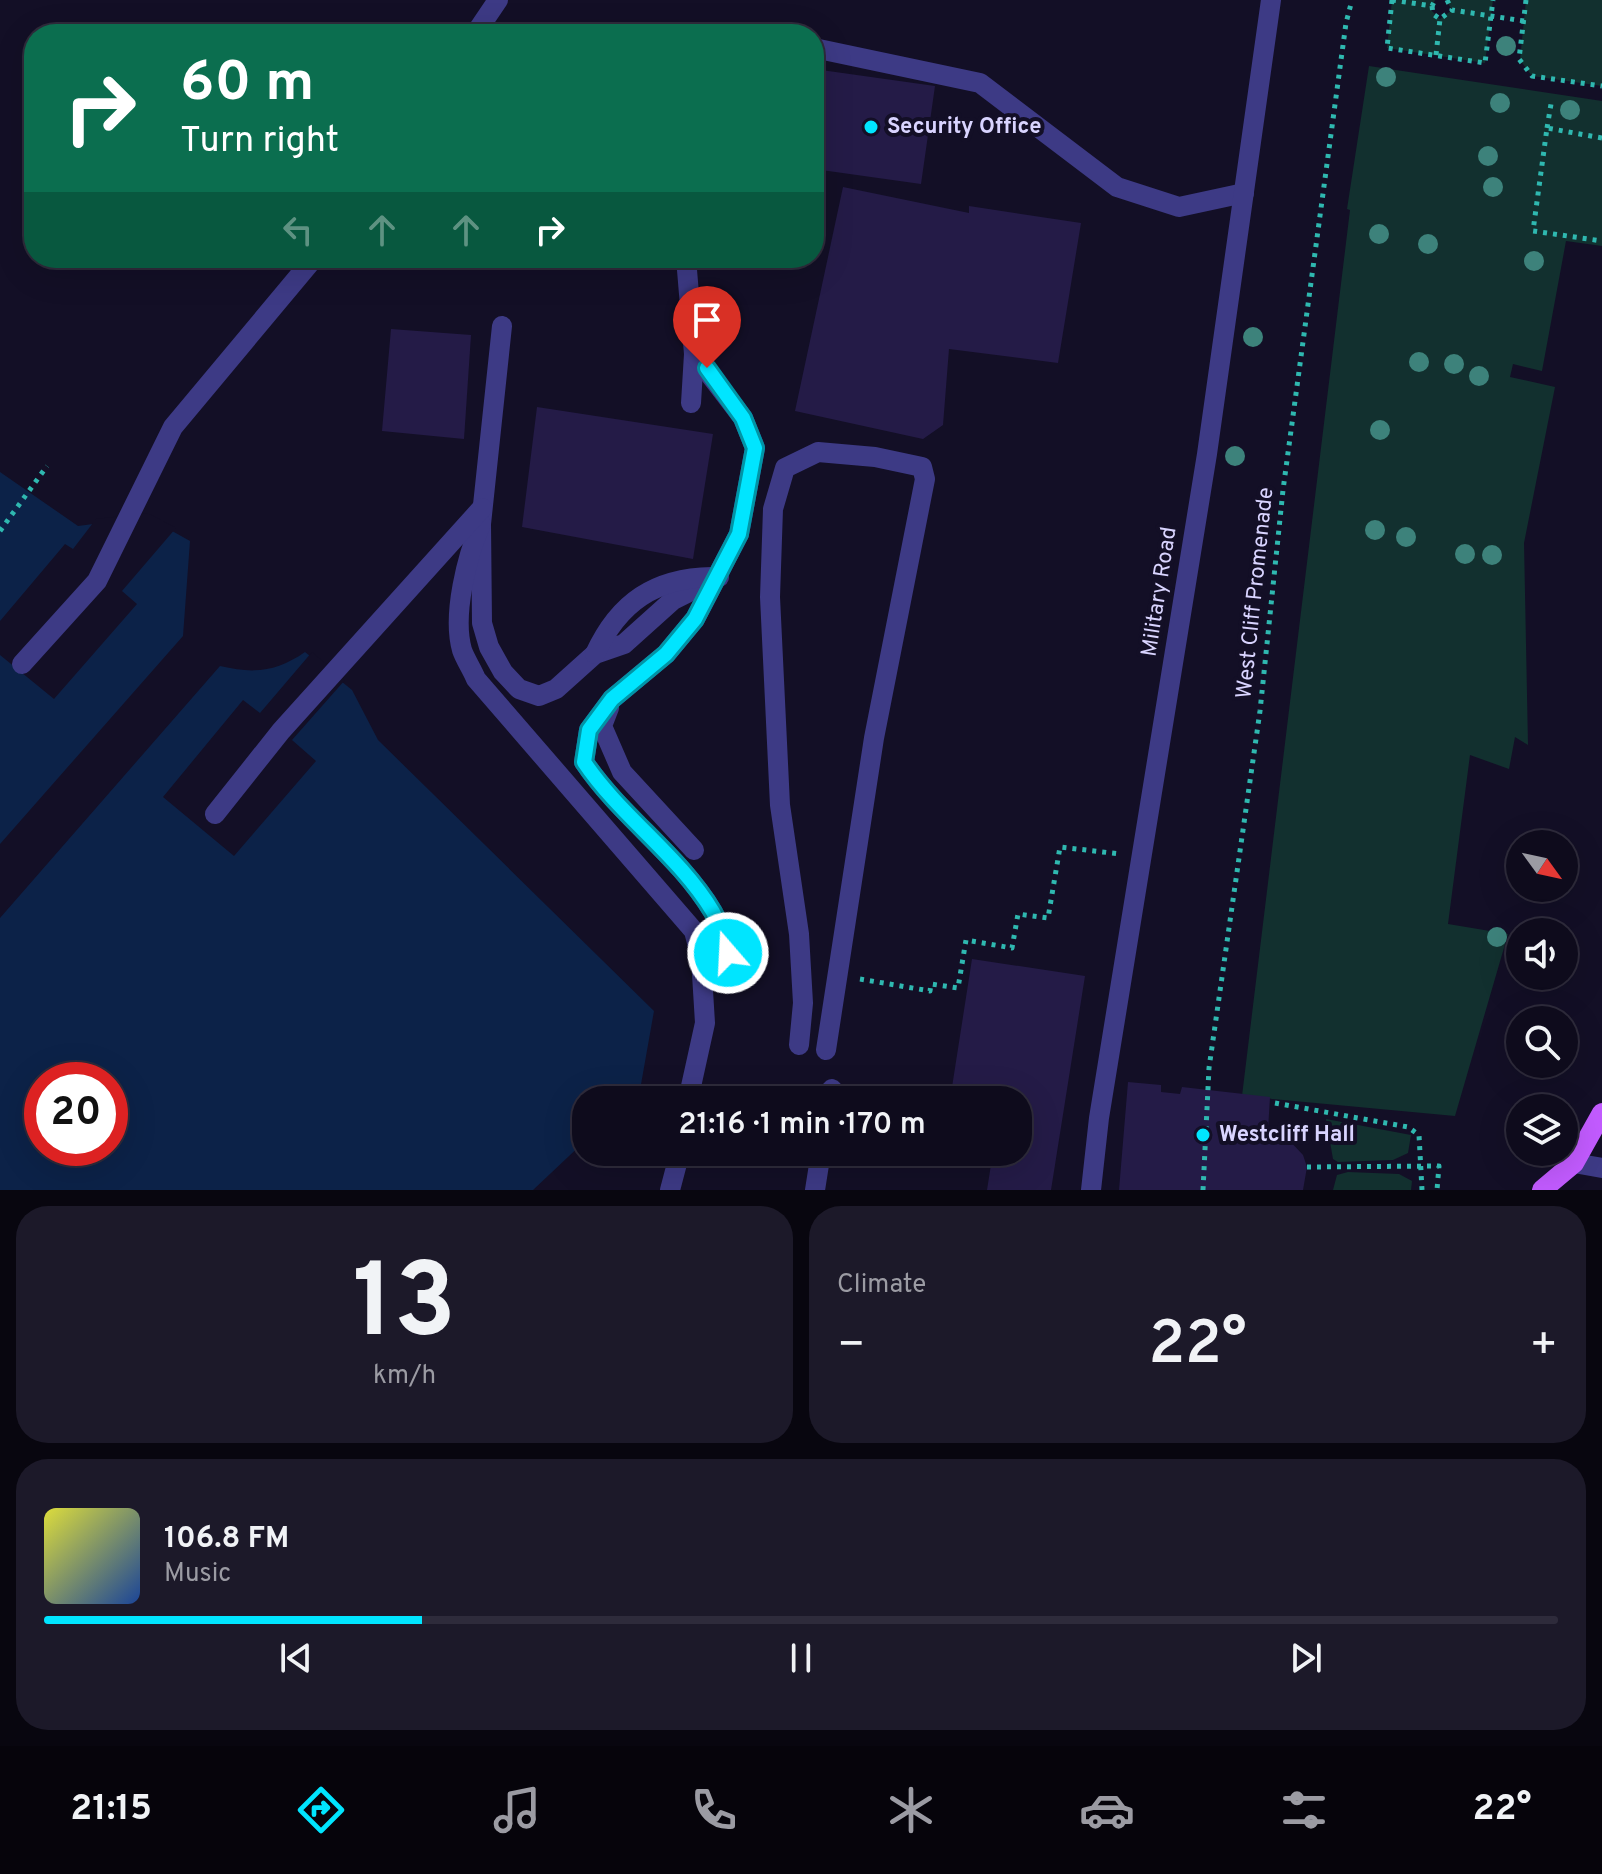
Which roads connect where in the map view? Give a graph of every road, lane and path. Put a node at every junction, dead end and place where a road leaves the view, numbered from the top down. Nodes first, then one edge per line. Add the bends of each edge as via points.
1 (498, 0) edge
2 (1271, 0) edge
3 (1352, 0) edge
4 (1392, 0) edge
5 (1447, 0) edge
6 (1493, 0) edge
7 (1526, 0) edge
8 (1433, 3) edge
9 (1452, 10) junction
10 (1490, 15) junction
11 (1440, 19) junction
12 (1524, 21) junction
13 (482, 24) edge
14 (824, 50) edge
15 (1436, 55) junction
16 (1602, 86) edge
17 (1551, 104) dead end
18 (1547, 128) junction
19 (1602, 138) edge
20 (1244, 193) junction
21 (1602, 241) edge
22 (306, 268) edge
23 (687, 268) edge
24 (502, 326) dead end
25 (694, 354) junction
26 (691, 403) dead end
27 (47, 466) dead end
28 (482, 516) junction
29 (0, 531) edge
30 (719, 577) junction
31 (22, 664) dead end
32 (612, 699) junction
33 (215, 814) dead end
34 (694, 850) dead end
35 (1141, 858) junction
36 (728, 953) dead end
37 (838, 975) junction
38 (799, 1045) dead end
39 (826, 1050) dead end
40 (691, 1086) edge
41 (1275, 1103) dead end
42 (1602, 1113) edge
43 (1578, 1156) edge
44 (1578, 1164) edge
45 (676, 1166) edge
46 (819, 1166) edge
47 (1570, 1166) edge
48 (1307, 1167) dead end
49 (1422, 1167) junction
50 (1602, 1168) edge
51 (670, 1190) edge
52 (815, 1190) edge
53 (1091, 1190) edge
54 (1203, 1190) edge
55 (1422, 1190) edge
56 (1437, 1190) edge
57 (1542, 1190) edge

1 - 13 street
2 - 20 street, Military Road
3 - 54 path, West Cliff Promenade via 1283,490 1260,711 1208,1091
4 - 8 path
4 - 15 path via 1387,48
5 - 9 path
6 - 10 path
7 - 12 path
8 - 11 path via 1433,14
9 - 10 path
9 - 11 path
10 - 12 path
10 - 15 path via 1485,63
11 - 15 path
12 - 16 path via 1519,59 1532,76
14 - 20 street via 980,83 1117,187 1179,207
17 - 18 path
18 - 19 path
18 - 21 path via 1533,231
20 - 35 street, Military Road
22 - 31 street via 173,427 97,581
23 - 25 street
24 - 28 street
25 - 26 street
25 - 30 street via 743,418 755,448 739,534
27 - 29 path
28 - 30 street via 482,623 489,647 519,689 539,696 556,689 595,654 624,644 673,600
28 - 33 street via 291,719
28 - 40 street via 468,553 460,611 462,648 476,679 694,931 705,1023
30 - 32 street via 695,619 666,654
32 - 34 street via 602,726 614,760
32 - 36 street via 589,730 584,762 698,889 715,915
35 - 37 path via 1060,847 1048,918 1018,914 1012,948 966,940 958,988 931,984 930,991
35 - 53 street, Military Road
37 - 38 street via 874,738 925,479 922,467 818,452 785,468 773,509 773,689 780,805 799,934
37 - 39 street
41 - 49 path via 1408,1127 1419,1135
42 - 43 main road
44 - 50 street
45 - 51 street
46 - 52 street
47 - 57 main road
48 - 49 path
49 - 55 path
49 - 56 path via 1439,1166

